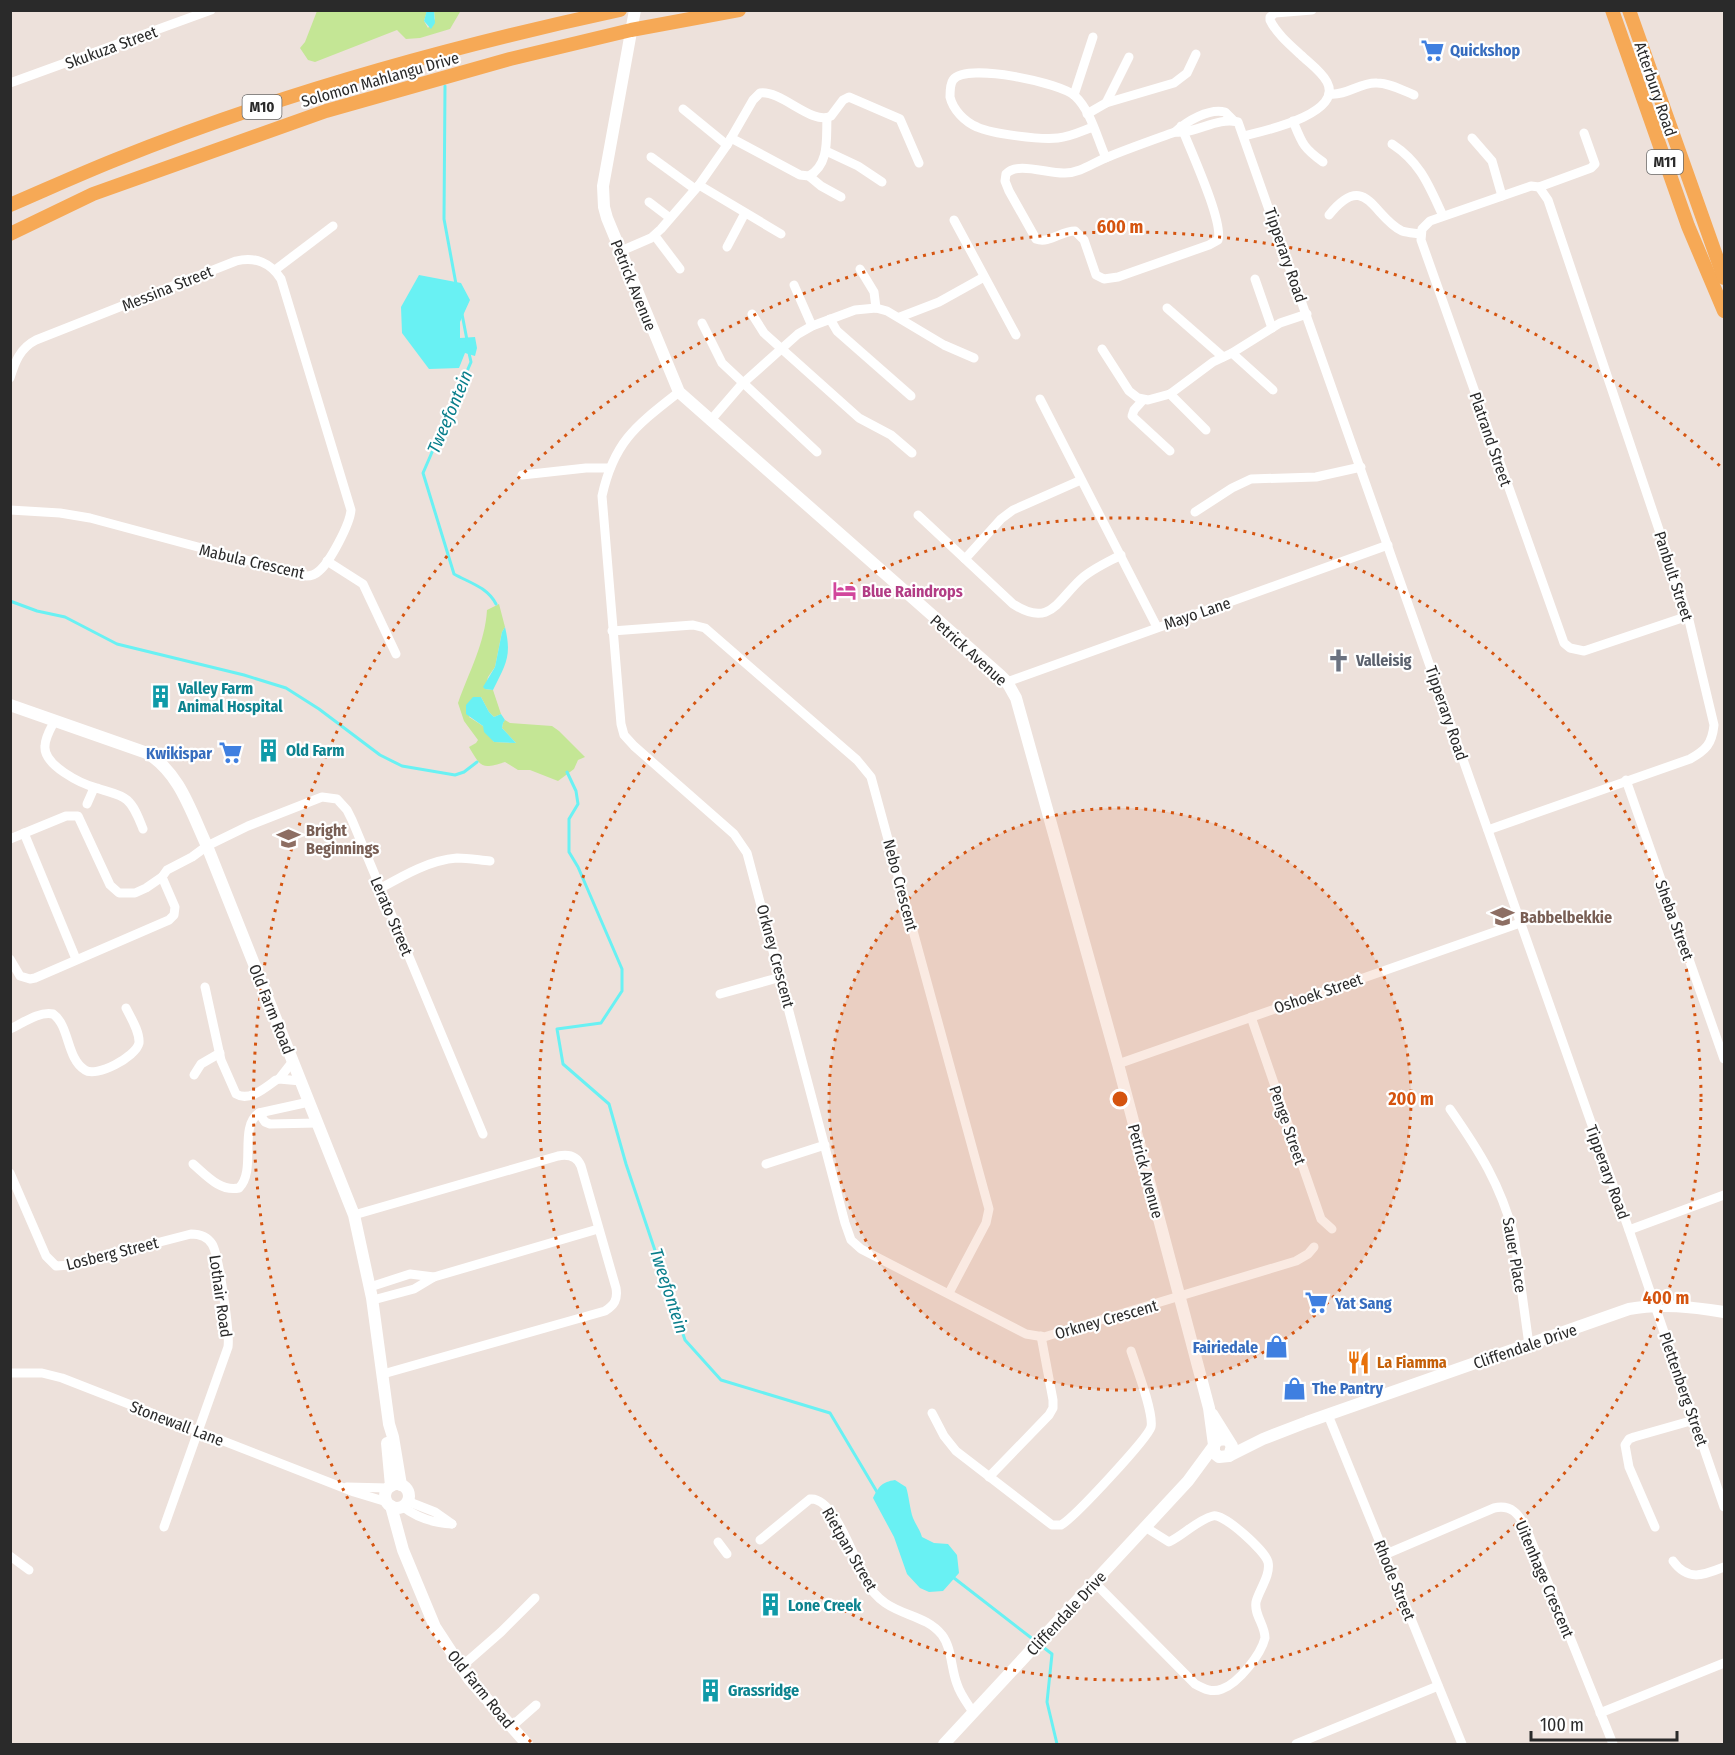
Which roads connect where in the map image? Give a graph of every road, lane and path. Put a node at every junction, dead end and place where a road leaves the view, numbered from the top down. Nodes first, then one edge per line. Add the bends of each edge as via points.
1 (211, 10) edge
2 (620, 10) edge
3 (635, 10) edge
4 (739, 10) edge
5 (1312, 10) edge
6 (1612, 10) edge
7 (1629, 10) edge
8 (631, 30) junction
9 (1093, 37) dead end
10 (1197, 54) dead end
11 (1129, 57) dead end
12 (10, 83) edge
13 (1329, 94) junction
14 (1074, 95) junction
15 (1414, 95) dead end
16 (1106, 104) junction
17 (683, 109) dead end
18 (1087, 114) junction
19 (827, 118) junction
20 (1293, 121) junction
21 (1093, 127) junction
22 (1180, 130) junction
23 (1584, 133) dead end
24 (1244, 136) junction
25 (1472, 138) dead end
26 (729, 142) junction
27 (1392, 144) dead end
28 (826, 151) junction
29 (651, 157) dead end
30 (1106, 158) junction
31 (1323, 162) dead end
32 (919, 163) dead end
33 (809, 176) junction
34 (882, 182) dead end
35 (697, 187) junction
36 (1539, 187) junction
37 (1502, 196) junction
38 (841, 197) dead end
39 (649, 202) dead end
40 (10, 205) edge
41 (745, 213) junction
42 (1329, 215) dead end
43 (1443, 216) junction
44 (670, 218) junction
45 (954, 220) dead end
46 (333, 226) dead end
47 (10, 234) edge
48 (781, 234) dead end
49 (1421, 234) junction
50 (655, 236) junction
51 (727, 247) dead end
52 (621, 251) junction
53 (680, 269) dead end
54 (860, 269) dead end
55 (275, 270) junction
56 (984, 277) junction
57 (1725, 278) edge
58 (1255, 279) dead end
59 (794, 285) dead end
60 (876, 308) junction
61 (1167, 308) dead end
62 (1725, 311) edge
63 (752, 314) dead end
64 (1307, 314) junction
65 (900, 317) junction
66 (830, 320) junction
67 (702, 323) dead end
68 (812, 326) junction
69 (1272, 327) junction
70 (1016, 335) dead end
71 (781, 348) junction
72 (1102, 349) dead end
73 (1228, 355) junction
74 (974, 358) dead end
75 (10, 378) edge
76 (742, 384) junction
77 (1273, 390) dead end
78 (679, 392) junction
79 (1170, 394) junction
80 (911, 396) dead end
81 (1040, 399) dead end
82 (1143, 400) junction
83 (710, 421) junction
84 (1206, 430) dead end
85 (1170, 451) dead end
86 (817, 452) dead end
87 (912, 453) dead end
88 (1360, 466) junction
89 (610, 468) junction
90 (522, 475) dead end
91 (1081, 480) junction
92 (10, 510) edge
93 (1195, 512) dead end
94 (918, 515) dead end
95 (1388, 545) junction
96 (1121, 555) junction
97 (965, 559) junction
98 (327, 561) junction
99 (1688, 616) junction
100 (1157, 627) junction
101 (612, 631) junction
102 (396, 654) dead end
103 (1007, 682) junction
104 (10, 705) edge
105 (55, 720) junction
106 (1626, 780) junction
107 (94, 788) junction
108 (87, 804) dead end
109 (143, 829) dead end
110 (1488, 830) junction
111 (24, 833) junction
112 (10, 839) edge
113 (207, 846) junction
114 (490, 861) dead end
115 (162, 878) junction
116 (381, 888) junction
117 (1520, 923) junction
118 (10, 958) edge
119 (76, 959) junction
120 (781, 977) junction
121 (205, 987) dead end
122 (720, 994) dead end
123 (126, 1008) dead end
124 (1251, 1017) junction
125 (10, 1029) edge
126 (220, 1053) junction
127 (1725, 1059) edge
128 (293, 1061) junction
129 (1118, 1064) junction
130 (194, 1075) dead end
131 (276, 1080) dead end
132 (301, 1081) junction
133 (309, 1102) junction
134 (1450, 1109) dead end
135 (259, 1113) junction
136 (317, 1123) junction
137 (483, 1134) dead end
138 (825, 1145) junction
139 (193, 1164) dead end
140 (766, 1164) dead end
141 (10, 1173) edge
142 (1725, 1195) edge
143 (354, 1215) junction
144 (598, 1229) junction
145 (1332, 1229) dead end
146 (1629, 1230) junction
147 (200, 1235) joint
148 (1314, 1247) dead end
149 (434, 1277) junction
150 (370, 1287) junction
151 (949, 1293) junction
152 (1179, 1297) junction
153 (373, 1300) junction
154 (1654, 1305) junction
155 (1725, 1311) edge
156 (1041, 1336) junction
157 (1529, 1345) junction
158 (1131, 1351) dead end
159 (10, 1372) edge
160 (382, 1374) junction
161 (1209, 1408) junction
162 (932, 1413) dead end
163 (1328, 1415) junction
164 (1694, 1420) junction
165 (198, 1431) junction
166 (1227, 1439) junction
167 (1263, 1439) junction
168 (1213, 1446) junction
169 (1226, 1457) junction
170 (989, 1476) junction
171 (1188, 1481) junction
172 (342, 1486) junction
173 (393, 1486) junction
174 (397, 1505) junction
175 (1725, 1507) edge
176 (164, 1527) dead end
177 (1145, 1527) junction
178 (1655, 1527) dead end
179 (760, 1540) dead end
180 (718, 1542) dead end
181 (727, 1554) dead end
182 (1384, 1555) junction
183 (10, 1556) edge
184 (1673, 1561) dead end
185 (1725, 1567) edge
186 (29, 1570) dead end
187 (1095, 1582) junction
188 (535, 1598) dead end
189 (1725, 1663) edge
190 (460, 1667) junction
191 (1438, 1686) junction
192 (536, 1705) dead end
193 (973, 1712) junction
194 (1600, 1713) junction
195 (511, 1727) junction
196 (527, 1744) edge
197 (944, 1744) edge
198 (1296, 1744) edge
199 (1462, 1744) edge
200 (1613, 1744) edge

1 - 12 street, Skukuza Street
2 - 40 main road, Solomon Mahlangu Drive / M10 via 503,36 355,77 116,160
3 - 8 street, Petrick Avenue
4 - 8 main road, Solomon Mahlangu Drive / M10
5 - 13 street via 1275,13 1270,20 1323,76
6 - 62 main road, Atterbury Road / M11 via 1688,226
7 - 57 main road, Atterbury Road / M11
8 - 47 main road, Solomon Mahlangu Drive / M10 via 510,59 326,111 93,194
8 - 52 street, Petrick Avenue via 603,197
9 - 14 street
10 - 16 street via 1187,73 1174,83
11 - 16 street
13 - 15 street via 1374,82
13 - 20 street via 1322,107
14 - 18 street
14 - 21 street via 1062,88 976,72 957,76 950,93 954,108 979,128 1049,138 1068,137
16 - 18 street
17 - 26 street
18 - 21 street
19 - 26 street via 774,95 760,93
19 - 28 street
19 - 32 street via 849,97 895,115 903,122
20 - 24 street
20 - 31 street via 1304,147
21 - 30 street
22 - 24 street, Tipperary Road via 1236,121
22 - 30 street
22 - 30 street via 1210,203 1218,240 1128,274 1104,279 1094,272 1078,232 1067,231 1043,241 1033,236 1008,191 1005,177 1008,171 1019,168 1073,172
23 - 36 street via 1594,167
24 - 64 street, Tipperary Road
25 - 37 street via 1491,161
26 - 33 street
26 - 35 street
27 - 43 street via 1422,172
28 - 33 street via 818,169
28 - 34 street
29 - 35 street
33 - 38 street
35 - 41 street
35 - 44 street
36 - 37 street
36 - 99 street, Panbult Street via 1548,200
37 - 43 street
39 - 44 street
41 - 48 street
41 - 51 street
42 - 49 street via 1343,198 1355,196 1374,204 1399,229
43 - 49 street via 1430,221
44 - 50 street
45 - 56 street
46 - 55 street
49 - 99 street, Platrand Street via 1564,643 1584,651
50 - 52 street
50 - 53 street
52 - 78 street, Petrick Avenue
54 - 60 street via 874,292
55 - 75 street, Messina Street via 260,260 236,261 42,337 24,348
55 - 98 street, Mabula Crescent via 284,286 351,510 347,528
56 - 65 street via 939,302
56 - 70 street
58 - 69 street
59 - 68 street
60 - 65 street
60 - 66 street via 855,310
61 - 73 street
63 - 71 street via 764,333
64 - 69 street
64 - 88 street, Tipperary Road
65 - 74 street via 944,345
66 - 68 street
66 - 80 street via 837,331
67 - 76 street via 716,353
68 - 71 street
69 - 73 street
71 - 76 street
71 - 87 street via 859,418 891,435
72 - 82 street via 1129,391
73 - 77 street
73 - 79 street
76 - 83 street
76 - 86 street
78 - 83 street, Petrick Avenue
78 - 89 street, Orkney Crescent via 632,431
79 - 82 street
79 - 84 street
81 - 91 street
82 - 85 street via 1132,416
83 - 103 street, Petrick Avenue
88 - 93 street via 1316,477 1251,479
88 - 95 street, Tipperary Road
89 - 90 street
89 - 101 street, Orkney Crescent via 602,502
91 - 96 street
91 - 97 street via 1013,510
92 - 98 street, Mabula Crescent via 90,518 300,576 316,574
94 - 97 street
95 - 100 street, Mayo Lane
95 - 110 street, Tipperary Road
96 - 97 street via 1081,579 1055,607 1039,614 1013,604
96 - 100 street
98 - 102 street via 363,584
99 - 106 street, Panbult Street via 1712,714 1713,737 1704,751 1690,759
100 - 103 street, Mayo Lane
101 - 120 street, Orkney Crescent via 623,732 744,846
101 - 151 street, Nebo Crescent via 693,625 705,628 857,760 871,777 989,1209 986,1223
103 - 129 street, Petrick Avenue via 1025,726
104 - 105 street, Old Farm Road
105 - 107 street via 45,743 47,756 62,771
105 - 113 street, Old Farm Road via 134,747 160,762 179,786
106 - 110 street, Panbult Street
106 - 127 street, Sheba Street
107 - 108 street
107 - 109 street via 128,800
110 - 117 street, Tipperary Road
111 - 112 street
111 - 115 street via 66,816 76,816 116,891 123,895 135,892
111 - 119 street
113 - 115 street via 167,870
113 - 116 street, Lerato Street via 248,826 330,797 338,799 347,810
113 - 128 street, Old Farm Road
114 - 116 street via 442,861
115 - 119 street via 175,907 172,918
116 - 137 street, Lerato Street
117 - 124 street, Oshoek Street
117 - 146 street, Tipperary Road
118 - 119 street via 18,974 30,979
120 - 122 street
120 - 138 street, Orkney Crescent
121 - 126 street
123 - 125 street via 137,1032 138,1046 128,1058 97,1072 80,1066 53,1014 35,1017
124 - 129 street, Oshoek Street
124 - 145 street, Penge Street via 1321,1220
126 - 130 street via 201,1064
126 - 131 street via 232,1088 239,1096 249,1096
128 - 132 street, Old Farm Road
128 - 132 street via 279,1079
129 - 152 street, Petrick Avenue
132 - 133 street, Old Farm Road
133 - 135 street
133 - 136 street, Old Farm Road
134 - 157 street, Sauer Place via 1482,1156 1509,1219
135 - 136 street via 270,1124
135 - 139 street via 249,1131 246,1176 239,1188 224,1188
136 - 143 street, Old Farm Road
138 - 140 street
138 - 151 street, Orkney Crescent via 854,1244
141 - 147 street, Losberg Street via 46,1256 56,1266 184,1235
142 - 146 street
143 - 144 street via 569,1155 581,1166
143 - 150 street, Old Farm Road
144 - 149 street
144 - 160 street via 616,1288 616,1300 611,1307
146 - 154 street, Tipperary Road
147 - 165 street, Lothair Road via 213,1247 229,1338
148 - 152 street via 1296,1261
149 - 150 street via 410,1274
149 - 153 street via 414,1289
150 - 153 street, Old Farm Road
151 - 156 street, Orkney Crescent via 1026,1334
152 - 156 street, Orkney Crescent
152 - 161 street, Petrick Avenue
153 - 160 street, Old Farm Road
154 - 155 street, Cliffendale Drive
154 - 157 street, Cliffendale Drive via 1629,1309
154 - 164 street, Plettenberg Street
156 - 170 street via 1053,1408
157 - 163 street, Cliffendale Drive
158 - 170 street via 1151,1427 1065,1523 1052,1525
159 - 165 street, Stonewall Lane via 62,1378
160 - 173 street, Old Farm Road via 394,1443
161 - 166 street, Petrick Avenue
161 - 168 street, Petrick Avenue
162 - 170 street via 950,1445
163 - 167 street, Cliffendale Drive
163 - 182 street, Rhode Street
164 - 175 street, Plettenberg Street
164 - 178 street via 1634,1437 1625,1445 1629,1467
165 - 172 street, Stonewall Lane
165 - 176 street, Lothair Road
166 - 167 street, Cliffendale Drive
166 - 168 street via 1218,1440
166 - 169 street via 1232,1446
167 - 169 street, Cliffendale Drive
168 - 169 street via 1215,1454
168 - 171 street, Cliffendale Drive
169 - 171 street, Cliffendale Drive
171 - 177 street, Cliffendale Drive
172 - 173 street, Stonewall Lane
172 - 174 street, Stonewall Lane
173 - 174 street via 385,1495
173 - 174 street via 408,1493
174 - 190 street, Old Farm Road via 403,1550 430,1618
177 - 187 street, Cliffendale Drive
177 - 187 street via 1168,1542 1207,1518 1220,1516 1266,1558 1267,1571 1256,1607 1265,1638 1240,1677 1215,1691 1195,1684
179 - 193 street, Rietpan Street via 808,1500 816,1498 828,1507 866,1582 879,1599 940,1633 956,1683
180 - 181 street
182 - 191 street, Rhode Street
182 - 194 street, Uitenhage Crescent via 1494,1508 1513,1510 1526,1528
183 - 186 street
184 - 185 street via 1691,1575
187 - 193 street, Cliffendale Drive
188 - 190 street
189 - 194 street
190 - 195 street, Old Farm Road
191 - 198 street
191 - 199 street, Rhode Street
192 - 195 street
193 - 197 street, Cliffendale Drive
194 - 200 street, Uitenhage Crescent
195 - 196 street, Old Farm Road

